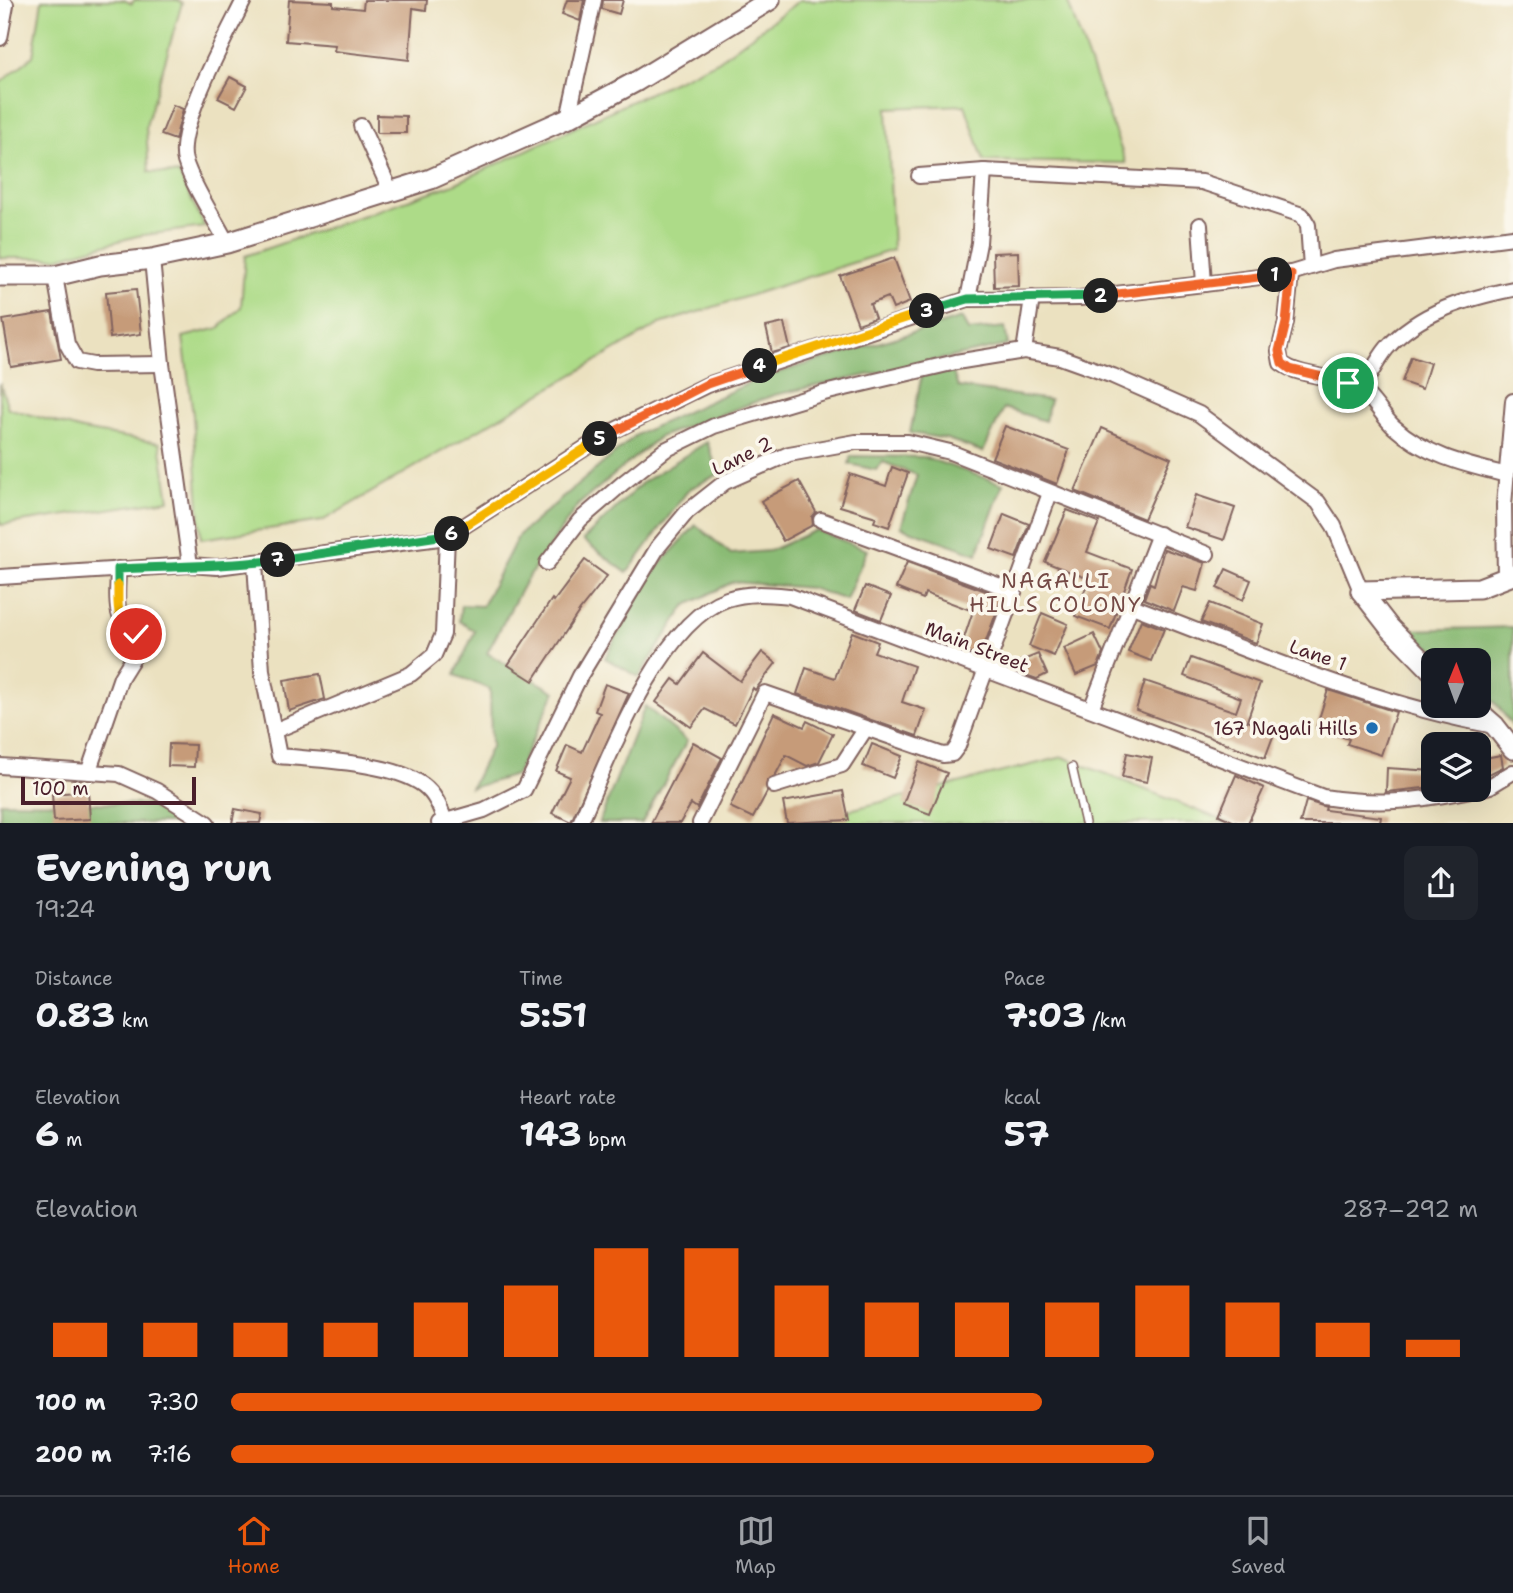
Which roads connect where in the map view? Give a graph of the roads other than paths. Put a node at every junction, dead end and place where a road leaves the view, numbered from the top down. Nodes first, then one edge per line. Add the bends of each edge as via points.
1 (244, 0) edge
2 (594, 0) edge
3 (770, 0) edge
4 (0, 2) edge
5 (0, 38) edge
6 (568, 118) junction
7 (361, 126) dead end
8 (985, 171) junction
9 (919, 176) dead end
10 (391, 192) junction
11 (1200, 225) dead end
12 (1513, 237) edge
13 (227, 243) junction
14 (152, 259) junction
15 (1311, 267) junction
16 (1291, 274) junction
17 (0, 276) edge
18 (55, 276) junction
19 (1204, 284) junction
20 (1513, 289) edge
21 (1032, 298) junction
22 (968, 299) junction
23 (1024, 351) junction
24 (162, 363) junction
25 (1361, 389) junction
26 (1513, 401) edge
27 (1507, 475) junction
28 (1050, 493) junction
29 (821, 520) dead end
30 (1159, 534) junction
31 (447, 537) junction
32 (1207, 554) dead end
33 (254, 563) junction
34 (547, 563) dead end
35 (190, 565) junction
36 (118, 569) junction
37 (1509, 576) edge
38 (0, 578) edge
39 (1014, 591) junction
40 (1361, 591) junction
41 (1132, 606) junction
42 (1421, 660) edge
43 (987, 671) junction
44 (1091, 709) junction
45 (1486, 718) edge
46 (1495, 726) junction
47 (866, 728) junction
48 (274, 732) junction
49 (1513, 749) edge
50 (0, 766) edge
51 (1072, 767) dead end
52 (89, 771) junction
53 (1513, 772) edge
54 (1491, 785) edge
55 (774, 786) dead end
56 (1421, 801) edge
57 (442, 822) edge
58 (207, 823) edge
59 (580, 823) edge
60 (700, 823) edge
61 (1085, 823) edge

1 - 13 street via 183,142 185,161
2 - 6 street
3 - 6 street
4 - 5 street via 6,5
6 - 10 street
7 - 10 street
8 - 9 street
8 - 15 street via 1202,182 1302,215 1308,225
8 - 22 street via 979,243
10 - 13 street
11 - 19 street
12 - 15 street via 1334,260
13 - 14 street
14 - 18 street
14 - 24 street
15 - 16 street
16 - 19 street
16 - 25 street via 1279,351 1282,363
17 - 18 street
18 - 24 street via 67,344 77,362
19 - 21 street via 1080,298
20 - 25 street via 1437,311 1409,328 1387,349
21 - 22 street
21 - 23 street
22 - 31 street via 707,384 607,434
23 - 34 street via 824,393 714,426 665,450 623,483 580,520
23 - 40 street via 1060,357 1102,372 1199,414 1318,502 1334,526
24 - 35 street
25 - 27 street via 1397,429 1419,445 1450,460
26 - 27 street
27 - 37 street
28 - 30 street, Lane 2
28 - 39 street
28 - 57 street, Lane 2 via 950,452 908,442 856,442 789,454 725,482 687,512 658,547 580,676 524,790 484,810
29 - 39 street
30 - 32 street, Lane 2
30 - 41 street
31 - 33 street
31 - 48 street via 443,634 434,655 411,674
33 - 35 street
33 - 48 street via 262,671
35 - 36 street
36 - 38 street
36 - 52 street via 118,615 136,634 139,648 121,677
37 - 40 street via 1479,588
39 - 43 street
40 - 42 street
41 - 44 street
41 - 46 street, Lane 1 via 1318,677 1433,715
43 - 44 street, Main Street
43 - 47 street via 952,754 943,755
43 - 59 street, Main Street via 790,596 755,593 725,599 695,615 636,696
44 - 56 street, Main Street via 1323,797 1366,803
45 - 46 street
46 - 49 street
47 - 55 street via 842,765
47 - 60 street via 765,693
48 - 57 street via 279,756 350,763 405,775 439,802
50 - 52 street
51 - 61 lane
52 - 58 street via 119,775 157,790
53 - 54 street, Main Street

